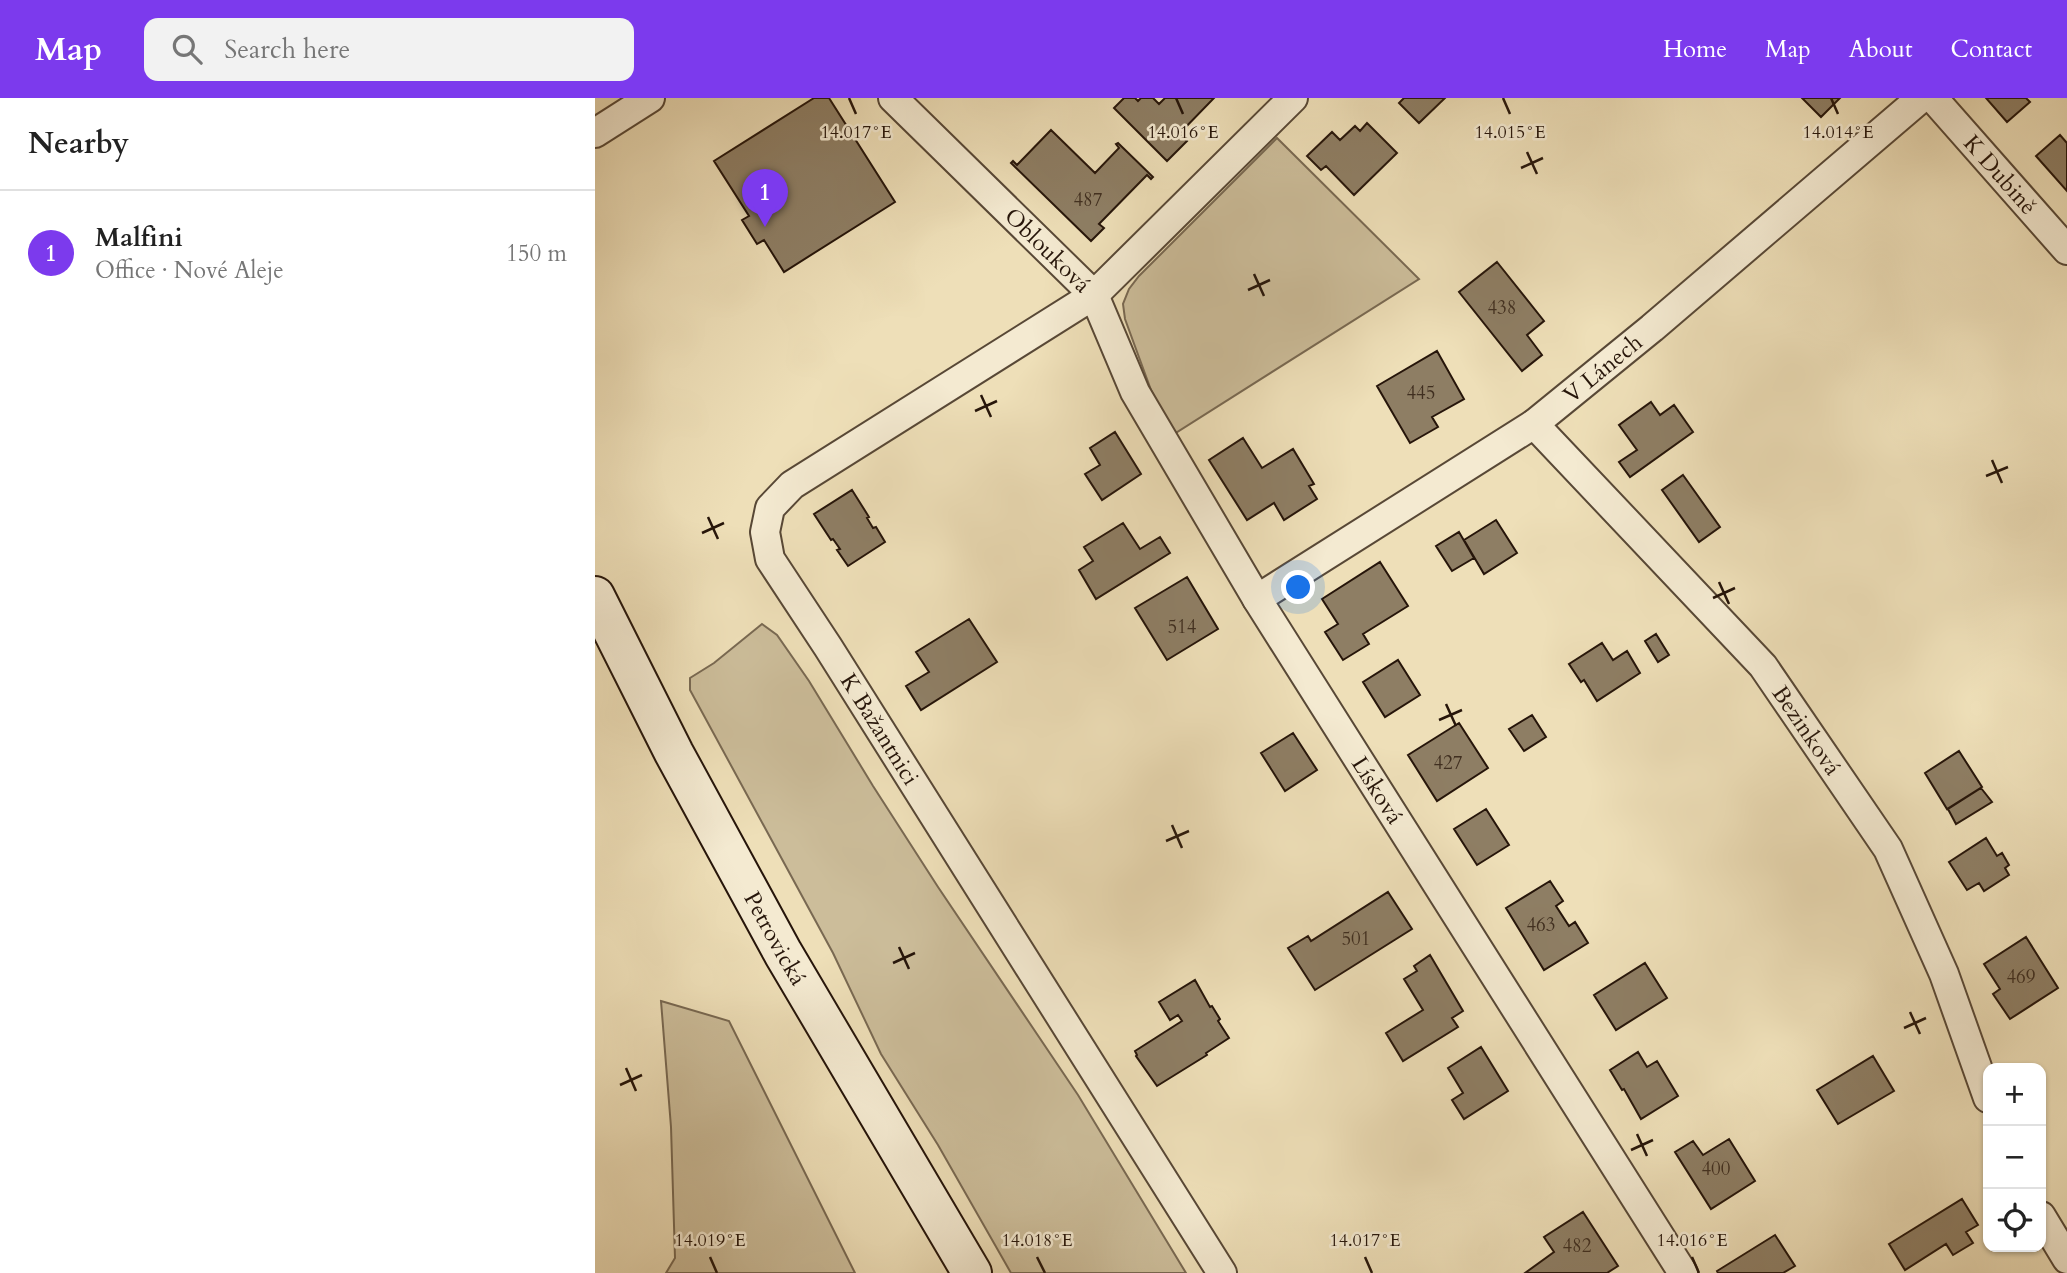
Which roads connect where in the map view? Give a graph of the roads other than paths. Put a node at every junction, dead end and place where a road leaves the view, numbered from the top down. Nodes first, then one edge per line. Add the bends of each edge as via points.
1 (650, 98) edge
2 (893, 98) edge
3 (1293, 98) edge
4 (1921, 98) edge
5 (1933, 98) edge
6 (595, 133) edge
7 (2067, 250) edge
8 (1094, 295) junction
9 (1534, 424) junction
10 (595, 596) edge
11 (1257, 599) junction
12 (1983, 1084) edge
13 (2046, 1224) edge
14 (2067, 1259) edge
15 (972, 1273) edge
16 (1221, 1273) edge
17 (1683, 1273) edge

1 - 6 street
2 - 8 street, Oblouková
3 - 8 street, Oblouková
4 - 9 street, V Lánech
5 - 7 street, K Dubině
8 - 11 street, Lísková via 1135,392
8 - 16 street, K Bažantnici via 792,485 770,508 765,532 770,559
9 - 11 street, V Lánech
9 - 12 street, Bezinková via 1763,666 1888,849 1944,974
10 - 15 main road, Petrovická via 783,953
11 - 17 street, Lísková
13 - 14 street

